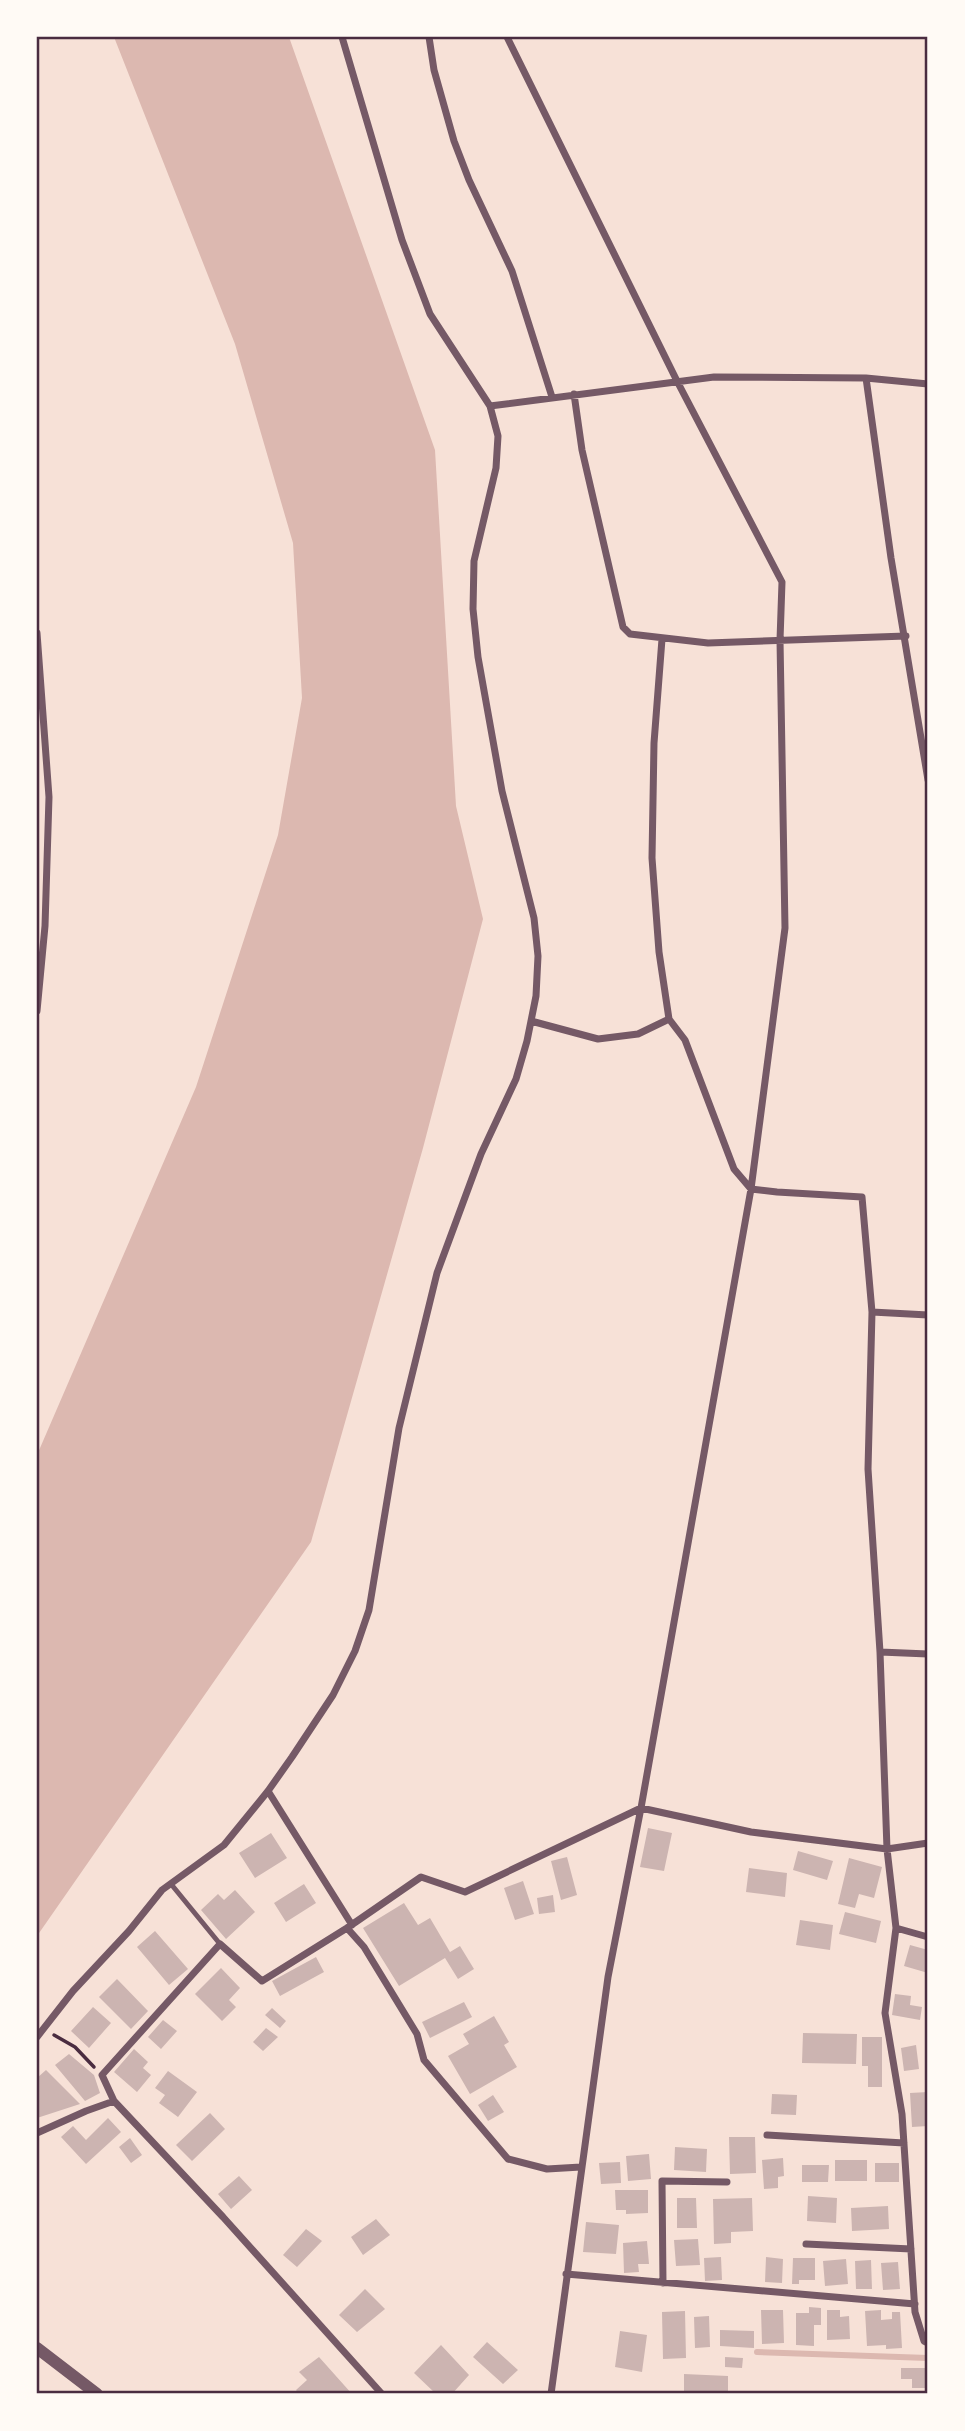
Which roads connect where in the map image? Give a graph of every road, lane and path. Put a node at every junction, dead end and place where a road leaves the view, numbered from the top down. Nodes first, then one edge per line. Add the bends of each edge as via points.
1 (342, 37) edge
2 (429, 37) edge
3 (508, 37) edge
4 (866, 378) junction
5 (677, 382) junction
6 (928, 384) edge
7 (574, 394) junction
8 (552, 397) junction
9 (489, 406) junction
10 (37, 633) edge
11 (906, 636) junction
12 (662, 639) junction
13 (780, 640) junction
14 (928, 780) edge
15 (37, 1011) edge
16 (669, 1019) junction
17 (531, 1021) junction
18 (751, 1189) junction
19 (872, 1312) junction
20 (928, 1315) edge
21 (880, 1652) junction
22 (928, 1654) edge
23 (268, 1791) junction
24 (641, 1808) junction
25 (928, 1843) edge
26 (887, 1849) junction
27 (171, 1884) junction
28 (349, 1926) junction
29 (896, 1928) junction
30 (928, 1937) edge
31 (220, 1944) junction
32 (44, 2028) junction
33 (37, 2037) edge
34 (102, 2075) junction
35 (114, 2101) junction
36 (37, 2133) edge
37 (766, 2135) dead end
38 (904, 2143) junction
39 (581, 2167) junction
40 (727, 2182) dead end
41 (806, 2245) dead end
42 (911, 2249) junction
43 (566, 2274) junction
44 (663, 2283) junction
45 (915, 2304) junction
46 (928, 2343) edge
47 (37, 2347) edge
48 (97, 2394) edge
49 (382, 2394) edge
50 (551, 2394) edge

1 - 9 street via 402,240 430,314
2 - 8 street via 454,141 512,271
3 - 5 street
4 - 5 street via 714,377
4 - 6 street
4 - 11 street
5 - 7 street
5 - 13 street via 782,582
7 - 8 street
7 - 12 street via 582,450 623,627 631,634
8 - 9 street
9 - 17 street via 498,436 496,468 474,561 473,609 502,791 534,918 538,956
10 - 15 street via 49,797
11 - 13 street
11 - 14 street
12 - 13 street via 708,643
12 - 16 street via 652,859
13 - 18 street via 785,928
16 - 17 street via 638,1034 598,1039
16 - 18 street via 685,1040 734,1169
17 - 23 street via 516,1079 481,1154 437,1273 399,1428 369,1610 355,1651 333,1695
18 - 19 street via 862,1197
18 - 24 street
19 - 20 street
19 - 21 street via 868,1469
21 - 22 street
21 - 26 street
23 - 27 street via 224,1845
23 - 28 street
24 - 26 street via 751,1832
24 - 28 street via 465,1892 421,1877
24 - 39 street via 608,1977
25 - 26 street
26 - 29 street
27 - 31 lane
27 - 32 street
28 - 31 street via 262,1981
28 - 39 street via 417,2034 424,2060 508,2159 547,2169
29 - 30 street
29 - 38 street via 885,2013
31 - 34 street
32 - 33 street
32 - 34 path via 75,2047
34 - 35 street
35 - 36 street
35 - 49 street
37 - 38 street
38 - 42 street
39 - 43 street
40 - 44 street via 662,2181
41 - 42 street
42 - 45 street
43 - 44 street
43 - 50 street
44 - 45 street
45 - 46 street
47 - 48 street

